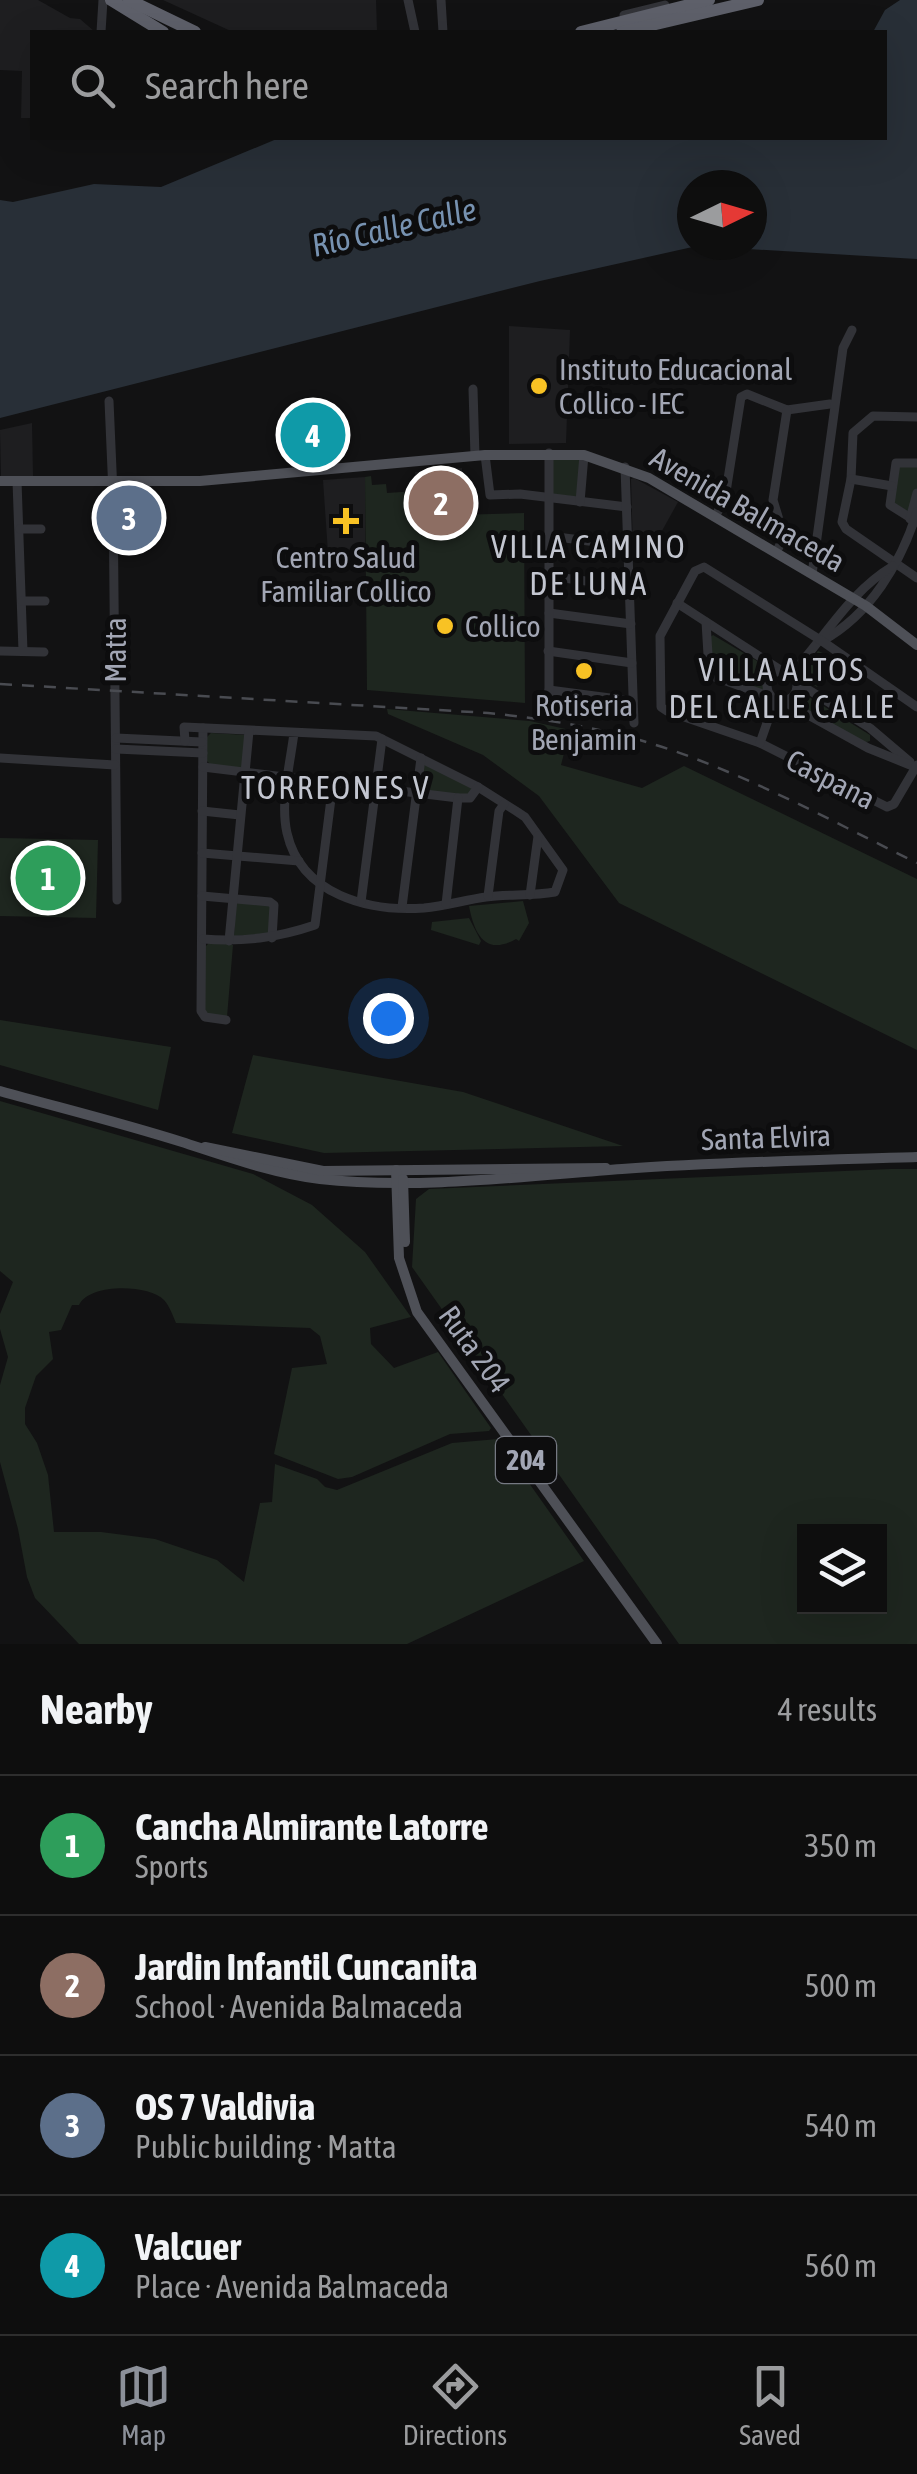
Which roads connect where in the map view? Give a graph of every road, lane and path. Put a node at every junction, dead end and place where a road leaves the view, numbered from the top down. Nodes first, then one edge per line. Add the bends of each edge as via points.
1 (103, 0) edge
2 (110, 0) edge
3 (408, 0) edge
4 (442, 0) edge
5 (687, 0) edge
6 (709, 0) edge
7 (758, 0) edge
8 (134, 2) edge
9 (623, 23) edge
10 (101, 30) edge
11 (160, 30) edge
12 (191, 30) edge
13 (415, 30) edge
14 (443, 30) edge
15 (590, 30) edge
16 (852, 330) dead end
17 (472, 389) dead end
18 (109, 401) dead end
19 (830, 404) dead end
20 (787, 410) junction
21 (917, 417) edge
22 (549, 453) junction
23 (584, 455) junction
24 (480, 456) junction
25 (917, 463) edge
26 (625, 467) junction
27 (852, 478) junction
28 (0, 481) edge
29 (17, 481) junction
30 (113, 481) junction
31 (892, 486) junction
32 (917, 492) edge
33 (549, 497) junction
34 (580, 502) junction
35 (627, 507) junction
36 (715, 517) junction
37 (915, 518) edge
38 (20, 529) junction
39 (41, 529) dead end
40 (549, 536) junction
41 (628, 546) junction
42 (776, 553) junction
43 (896, 565) junction
44 (812, 574) junction
45 (549, 576) junction
46 (917, 578) edge
47 (630, 587) junction
48 (852, 598) junction
49 (45, 600) dead end
50 (22, 601) junction
51 (677, 603) junction
52 (866, 606) junction
53 (548, 613) junction
54 (706, 622) junction
55 (631, 624) junction
56 (822, 641) junction
57 (917, 644) edge
58 (0, 651) edge
59 (23, 652) junction
60 (44, 652) dead end
61 (548, 652) junction
62 (632, 663) junction
63 (790, 676) junction
64 (776, 700) junction
65 (633, 701) junction
66 (917, 707) edge
67 (634, 723) dead end
68 (202, 728) junction
69 (249, 731) junction
70 (294, 733) junction
71 (877, 733) junction
72 (382, 739) junction
73 (185, 741) junction
74 (760, 742) junction
75 (116, 744) junction
76 (203, 747) junction
77 (868, 748) junction
78 (0, 758) edge
79 (421, 758) junction
80 (116, 765) junction
81 (916, 766) edge
82 (203, 767) junction
83 (245, 772) junction
84 (289, 778) junction
85 (333, 782) junction
86 (375, 787) junction
87 (478, 787) junction
88 (416, 792) junction
89 (458, 798) junction
90 (504, 804) junction
91 (202, 810) junction
92 (240, 815) junction
93 (538, 836) junction
94 (202, 854) junction
95 (236, 857) junction
96 (299, 861) junction
97 (321, 887) junction
98 (530, 895) junction
99 (202, 896) junction
100 (488, 896) junction
101 (233, 898) junction
102 (117, 900) dead end
103 (362, 902) junction
104 (446, 904) junction
105 (402, 907) junction
106 (272, 938) junction
107 (202, 939) junction
108 (230, 941) junction
109 (226, 1020) dead end
110 (0, 1091) edge
111 (186, 1144) junction
112 (917, 1157) edge
113 (616, 1170) junction
114 (399, 1176) junction
115 (373, 1181) junction
116 (426, 1181) junction
117 (397, 1196) junction
118 (405, 1208) junction
119 (404, 1273) junction
120 (657, 1644) edge

1 - 10 street
2 - 11 highway
3 - 13 street
4 - 14 street
5 - 9 street
6 - 9 highway
7 - 9 highway
8 - 12 highway
9 - 15 highway
16 - 44 street via 843,348
17 - 24 street
18 - 30 street, Matta
19 - 20 street
20 - 36 street via 741,397 725,498
20 - 42 street via 773,500 784,536
21 - 27 street via 873,416 863,422 854,432
22 - 23 main road, Avenida Balmaceda
22 - 24 main road, Avenida Balmaceda
22 - 33 street
23 - 26 main road, Avenida Balmaceda
23 - 34 street
24 - 30 main road, Avenida Balmaceda via 200,481
24 - 33 street via 490,495
25 - 31 street via 896,463
26 - 35 street
26 - 36 main road, Avenida Balmaceda
27 - 31 street
27 - 43 street via 842,522
28 - 29 main road, Avenida Balmaceda
29 - 30 main road, Avenida Balmaceda
29 - 38 street
30 - 75 street, Matta
31 - 37 street via 890,505
32 - 37 street
33 - 34 street
33 - 40 street
34 - 35 street
35 - 41 street
36 - 42 main road, Avenida Balmaceda
37 - 43 street
38 - 39 street
38 - 50 street
40 - 41 street
40 - 45 street
41 - 47 street
42 - 44 main road, Avenida Balmaceda
43 - 46 street
43 - 48 street
43 - 52 street
44 - 48 main road, Avenida Balmaceda
45 - 47 street
45 - 53 street
47 - 55 street
48 - 52 main road, Avenida Balmaceda
48 - 56 street
49 - 50 street
50 - 59 street
51 - 54 street
51 - 56 street, Caspana via 704,567
51 - 74 street, Caspana via 660,636 661,707
52 - 56 street
52 - 57 main road, Avenida Balmaceda
53 - 55 street
53 - 61 street
54 - 63 street
54 - 64 street via 712,676
55 - 62 street
56 - 63 street
56 - 66 street, Caspana
58 - 59 street
59 - 60 street
61 - 62 street
61 - 65 street via 549,696
62 - 65 street
63 - 64 street via 794,696
63 - 64 street via 772,674 766,683
63 - 71 street
64 - 74 street
64 - 77 street
65 - 67 street
68 - 69 street
68 - 73 street via 184,727
68 - 76 street
69 - 70 street
69 - 83 street
70 - 72 street
70 - 84 street
71 - 77 street
71 - 81 street
72 - 79 street
72 - 86 street
73 - 75 street
73 - 76 street
74 - 81 street, Caspana via 887,808
75 - 76 street
75 - 80 street, Matta
76 - 82 street
77 - 81 street
78 - 80 street
79 - 87 street
79 - 88 street
80 - 102 street, Matta
82 - 83 street
82 - 91 street
83 - 84 street
83 - 92 street
84 - 85 street
84 - 96 street via 288,835
85 - 86 street
85 - 97 street
86 - 88 street
86 - 103 street
87 - 89 street via 470,798
87 - 90 street
88 - 89 street
88 - 105 street
89 - 104 street
90 - 93 street
90 - 100 street
91 - 92 street
91 - 94 street
92 - 95 street
93 - 98 street
93 - 98 street via 563,870 555,892
94 - 95 street
94 - 99 street
95 - 96 street
95 - 101 street
96 - 97 street
97 - 103 street
97 - 106 street via 315,925
98 - 100 street
99 - 101 street
99 - 107 street
100 - 104 street
101 - 106 street via 274,905
101 - 108 street
103 - 105 street
104 - 105 street
106 - 108 street
107 - 108 street
107 - 109 street via 201,1011
110 - 111 main road
111 - 114 main road via 324,1171
111 - 115 main road via 283,1173
112 - 113 main road, Santa Elvira
113 - 114 main road, Santa Elvira
113 - 116 main road, Santa Elvira
114 - 115 main road
114 - 116 main road, Santa Elvira
114 - 117 main road, Ruta 204 / 204
114 - 118 main road, Ruta 204 / 204
115 - 117 main road
116 - 118 main road via 410,1190
117 - 119 main road, Ruta 204 / 204
118 - 119 main road, Ruta 204 / 204
119 - 120 main road, Ruta 204 / 204 via 422,1320

